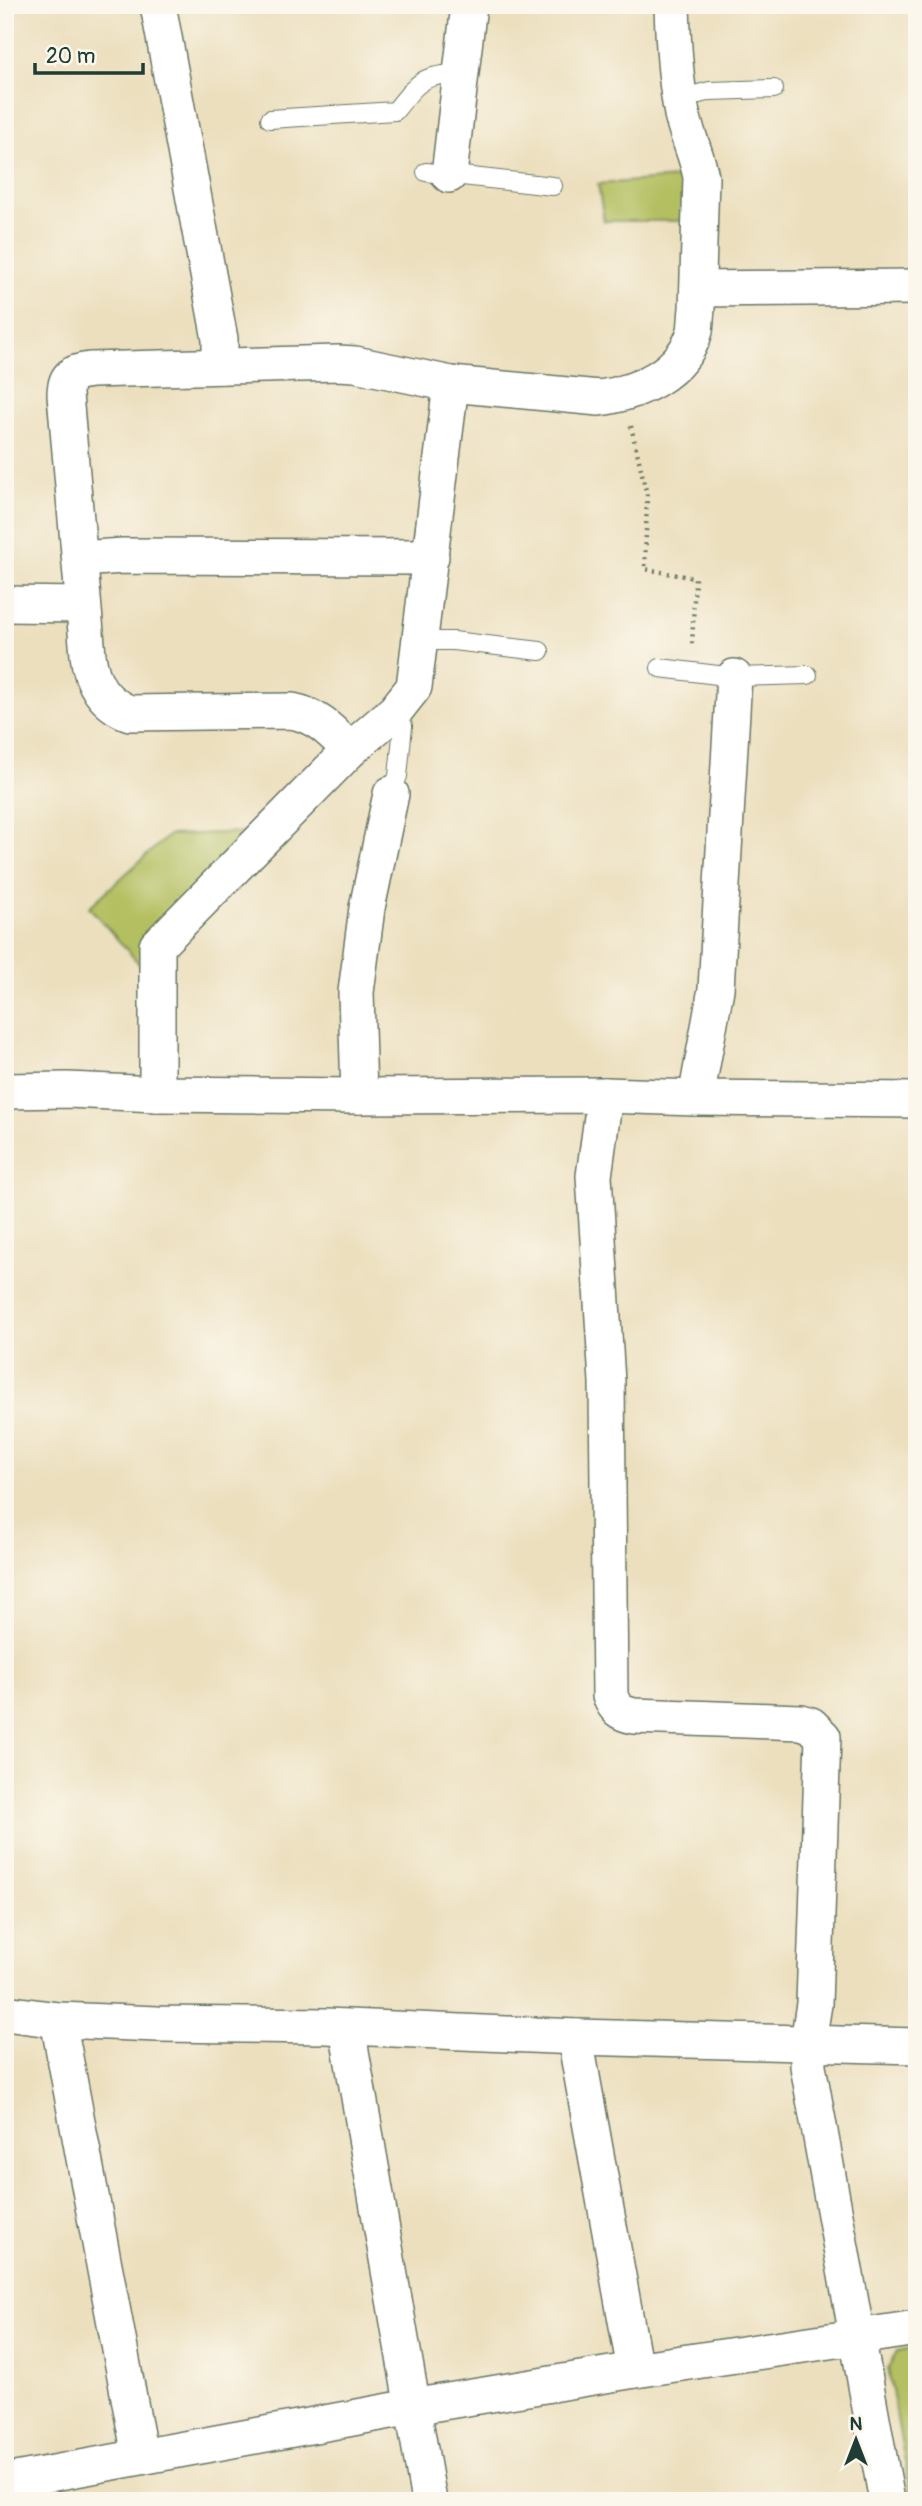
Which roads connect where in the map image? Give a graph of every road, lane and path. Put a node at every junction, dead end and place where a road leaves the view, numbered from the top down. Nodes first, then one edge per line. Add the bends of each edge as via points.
1 (158, 5) edge
2 (469, 5) edge
3 (672, 5) edge
4 (462, 74) junction
5 (775, 89) dead end
6 (680, 99) junction
7 (270, 119) dead end
8 (438, 173) joint
9 (553, 186) dead end
10 (917, 288) edge
11 (698, 289) junction
12 (220, 366) junction
13 (451, 384) junction
14 (623, 395) junction
15 (431, 557) junction
16 (80, 559) junction
17 (5, 604) edge
18 (83, 606) junction
19 (419, 641) junction
20 (540, 651) dead end
21 (660, 668) dead end
22 (690, 672) junction
23 (808, 675) dead end
24 (734, 677) junction
25 (395, 711) junction
26 (351, 750) junction
27 (391, 794) joint
28 (5, 1091) edge
29 (157, 1094) junction
30 (605, 1095) junction
31 (359, 1097) junction
32 (696, 1098) junction
33 (917, 1100) edge
34 (5, 2013) edge
35 (58, 2020) junction
36 (346, 2028) junction
37 (577, 2037) junction
38 (808, 2042) junction
39 (917, 2046) edge
40 (917, 2328) edge
41 (857, 2339) junction
42 (635, 2370) junction
43 (412, 2407) junction
44 (140, 2456) junction
45 (5, 2482) edge
46 (429, 2501) edge
47 (887, 2501) edge

1 - 12 street via 220,339
2 - 4 street
3 - 6 street
4 - 7 lane via 420,80 395,111
4 - 8 street
5 - 6 lane via 710,91
6 - 11 street via 701,177
8 - 9 lane
10 - 11 street
11 - 14 street via 695,331 684,355 651,383
12 - 13 street via 355,364
12 - 16 street via 91,370 69,376 65,395
13 - 14 street via 599,398
13 - 15 street
14 - 22 path via 647,495 645,569 695,578
15 - 16 street
15 - 19 street
16 - 18 street
17 - 18 street
18 - 26 street via 90,673 120,709 142,714 292,711 323,723
19 - 20 lane via 453,640
19 - 25 street via 414,687
21 - 22 lane
22 - 24 lane
23 - 24 lane
24 - 32 street via 716,989
25 - 26 street
25 - 27 lane via 403,726 398,776
26 - 29 street via 157,946
27 - 31 street via 367,908 356,992
28 - 29 street
29 - 31 street
30 - 31 street
30 - 32 street
30 - 38 street via 594,1176 607,1382 610,1696 614,1707 634,1716 801,1722 823,1737 814,2004
32 - 33 street
34 - 35 street
35 - 36 street
35 - 44 street
36 - 37 street
36 - 43 street
37 - 38 street
37 - 42 street
38 - 39 street
38 - 41 street via 808,2066
40 - 41 street
41 - 42 street
41 - 47 street
42 - 43 street
43 - 44 street
43 - 46 street
44 - 45 street

